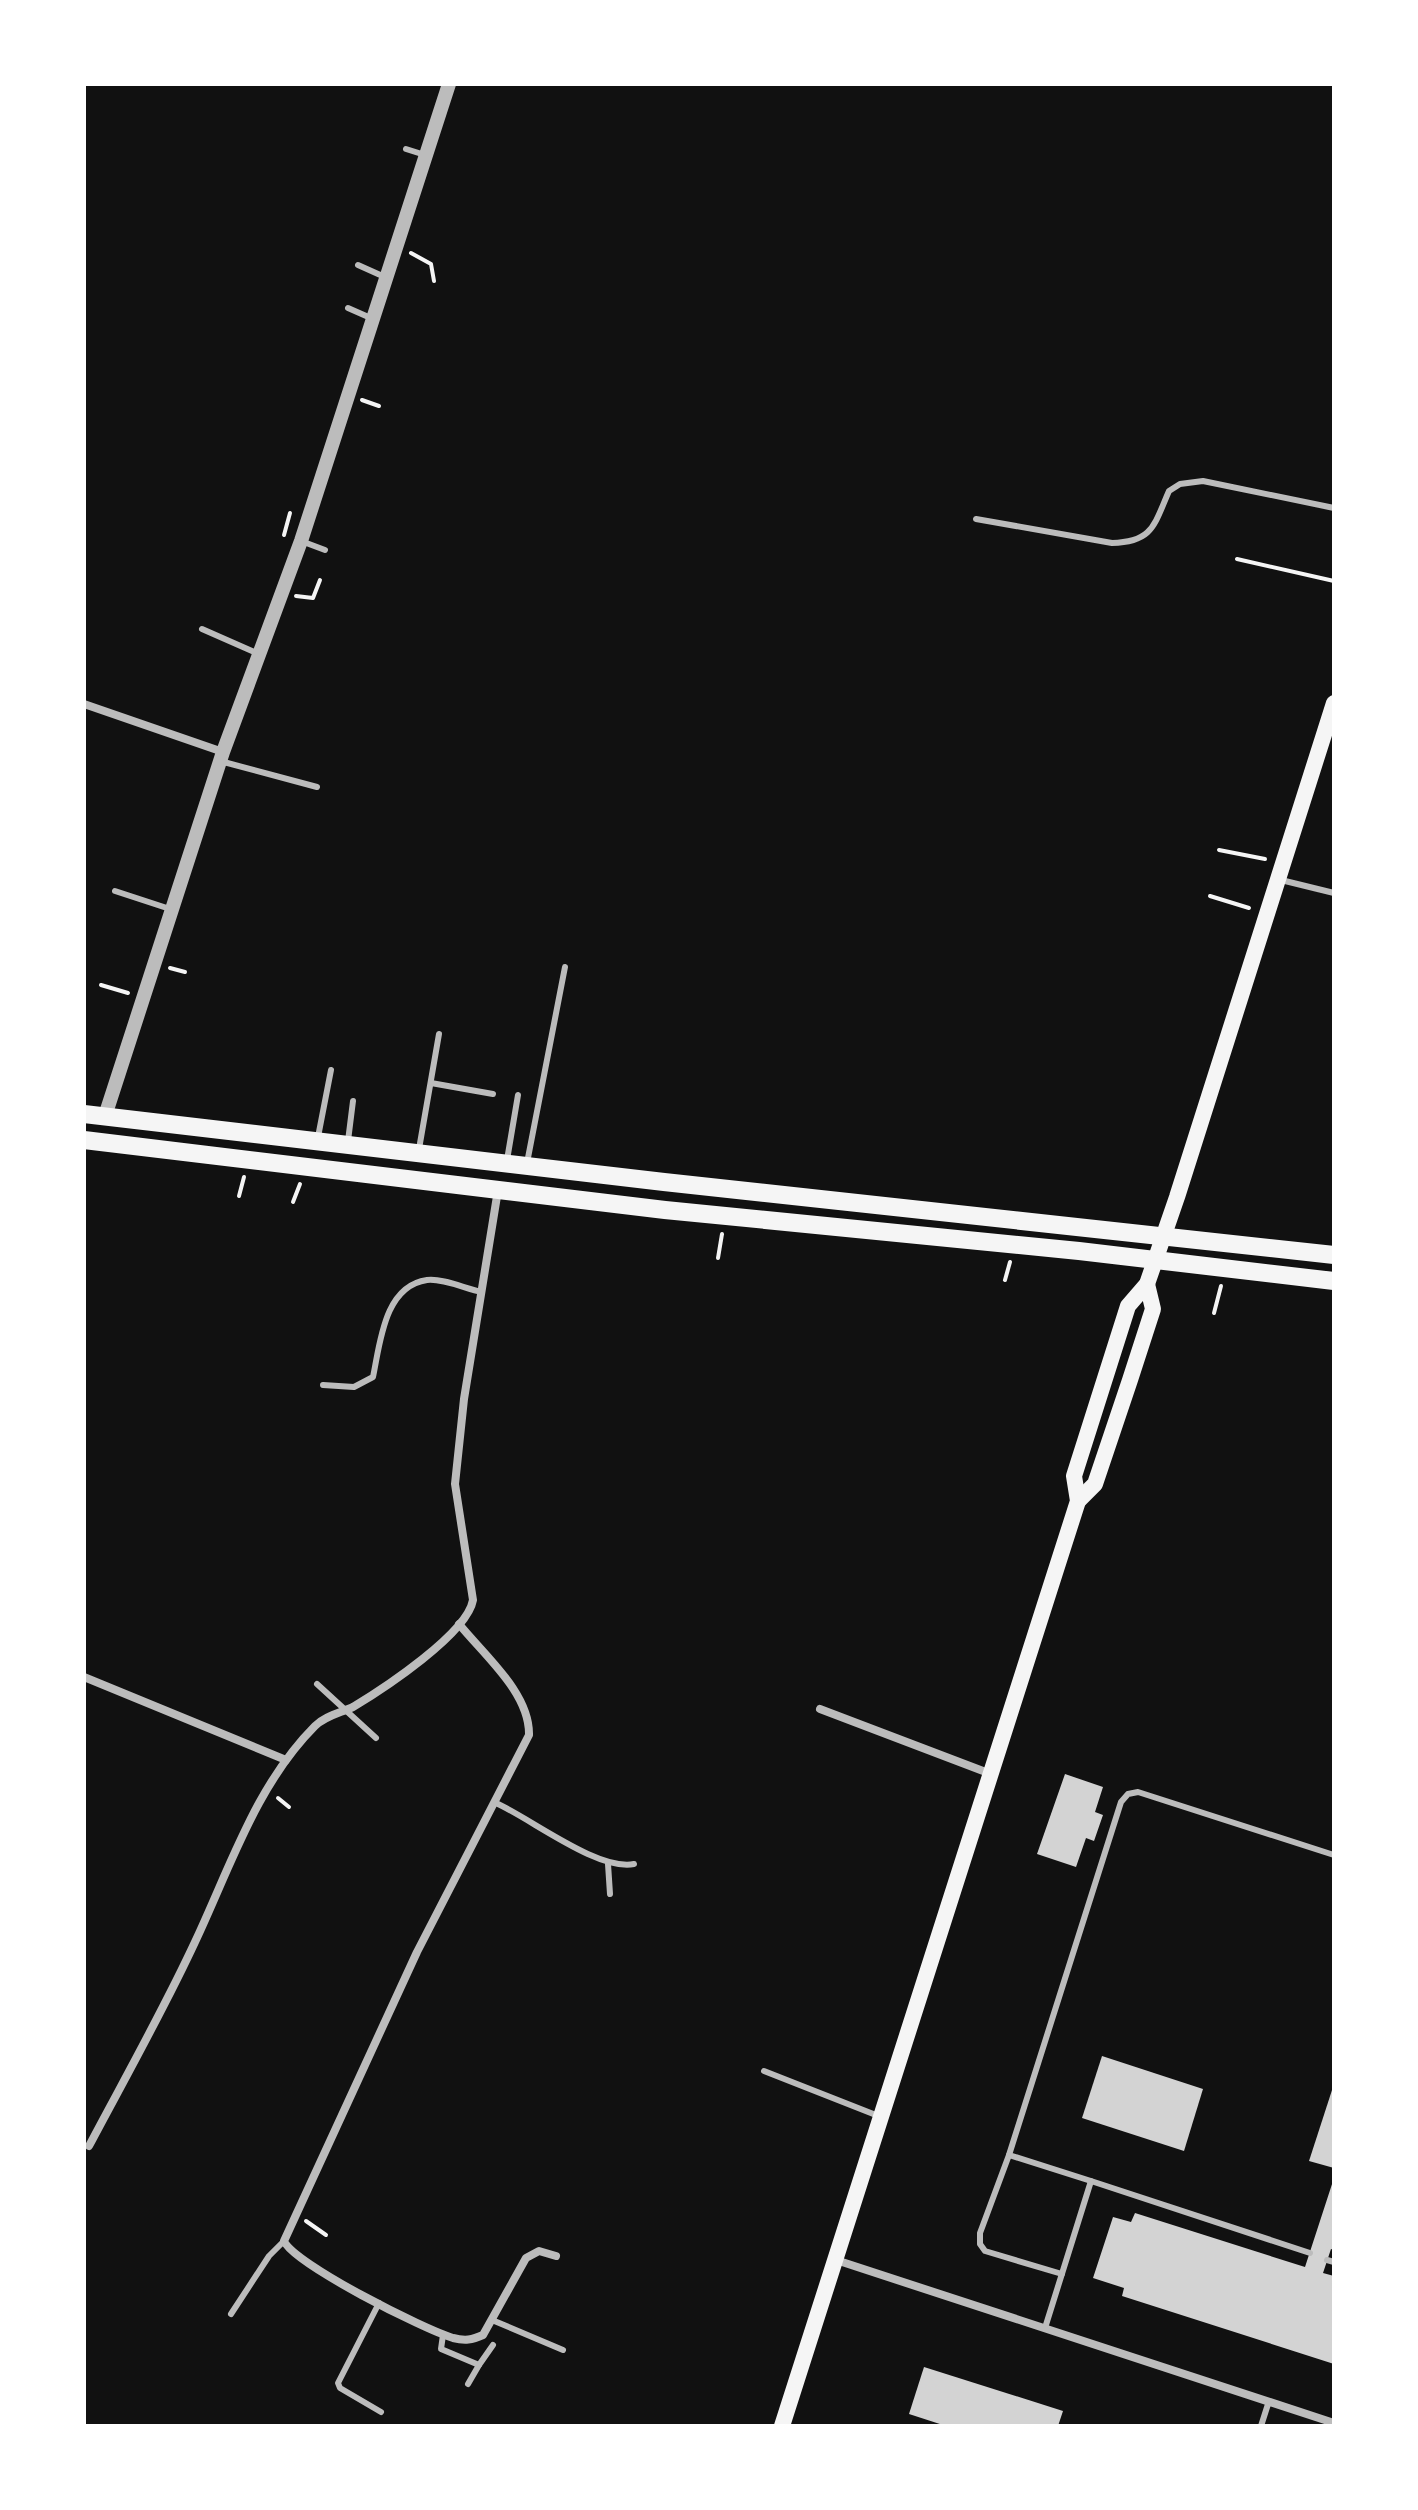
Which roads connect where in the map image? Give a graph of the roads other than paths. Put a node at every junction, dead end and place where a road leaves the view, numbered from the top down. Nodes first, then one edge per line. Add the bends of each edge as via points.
1 (449, 84) edge
2 (406, 149) dead end
3 (425, 155) junction
4 (358, 265) dead end
5 (387, 278) junction
6 (348, 308) dead end
7 (373, 319) junction
8 (1334, 508) edge
9 (976, 519) dead end
10 (301, 541) junction
11 (325, 550) dead end
12 (202, 629) dead end
13 (259, 654) junction
14 (1334, 703) edge
15 (84, 704) edge
16 (222, 756) junction
17 (317, 787) dead end
18 (1278, 879) junction
19 (115, 891) dead end
20 (1334, 893) edge
21 (174, 910) junction
22 (565, 967) dead end
23 (439, 1034) dead end
24 (331, 1070) dead end
25 (431, 1083) junction
26 (493, 1094) dead end
27 (518, 1095) dead end
28 (353, 1101) dead end
29 (84, 1114) edge
30 (105, 1116) junction
31 (84, 1140) edge
32 (318, 1141) junction
33 (347, 1144) junction
34 (418, 1152) junction
35 (507, 1163) junction
36 (527, 1166) junction
37 (498, 1189) junction
38 (1164, 1236) junction
39 (1334, 1255) edge
40 (1156, 1260) junction
41 (1334, 1281) edge
42 (1147, 1284) junction
43 (482, 1292) junction
44 (323, 1385) dead end
45 (1078, 1501) junction
46 (459, 1624) junction
47 (84, 1677) edge
48 (317, 1684) dead end
49 (820, 1709) dead end
50 (346, 1710) junction
51 (376, 1738) dead end
52 (286, 1760) junction
53 (991, 1775) junction
54 (496, 1803) junction
55 (1334, 1855) edge
56 (608, 1864) junction
57 (634, 1864) dead end
58 (610, 1894) dead end
59 (764, 2071) dead end
60 (881, 2117) junction
61 (89, 2146) dead end
62 (1009, 2155) junction
63 (1091, 2181) junction
64 (284, 2241) junction
65 (1310, 2253) dead end
66 (556, 2256) dead end
67 (835, 2260) junction
68 (1062, 2274) junction
69 (379, 2303) junction
70 (231, 2314) dead end
71 (492, 2320) junction
72 (1045, 2328) junction
73 (443, 2335) junction
74 (493, 2345) dead end
75 (563, 2350) dead end
76 (479, 2365) junction
77 (468, 2384) dead end
78 (1269, 2401) junction
79 (381, 2412) dead end
80 (1334, 2423) edge
81 (782, 2426) edge
82 (1261, 2426) edge

1 - 3 street
2 - 3 lane
3 - 5 street
4 - 5 lane
5 - 7 street
6 - 7 lane
7 - 10 street
8 - 9 lane via 1191,481 1169,491 1154,527 1131,543
10 - 11 lane
10 - 13 street
12 - 13 lane
13 - 16 street
14 - 18 main road
15 - 16 street
16 - 17 lane
16 - 21 street
18 - 20 lane
18 - 38 main road
19 - 21 lane
21 - 30 street
22 - 36 lane
23 - 25 lane
24 - 32 lane
25 - 26 lane
25 - 34 lane
27 - 35 lane
28 - 33 lane
29 - 30 highway
30 - 32 highway
31 - 37 highway
32 - 33 highway
33 - 34 highway
34 - 35 highway
35 - 36 highway
36 - 38 highway
37 - 40 highway
37 - 43 street
38 - 39 highway
38 - 40 main road
40 - 41 highway
40 - 42 main road
42 - 45 main road via 1128,1306 1078,1461
42 - 45 main road via 1153,1309 1135,1366 1095,1484
43 - 44 lane via 429,1280 412,1285 395,1301 384,1323 373,1377 354,1387
43 - 46 street via 455,1472 473,1600
45 - 53 main road
46 - 50 street via 417,1662
46 - 54 street via 528,1715 524,1751
47 - 52 street
48 - 50 lane
49 - 53 street
50 - 51 lane
50 - 52 street via 317,1724
52 - 61 street via 260,1801 194,1945
53 - 60 main road
54 - 56 lane
54 - 64 street via 417,1952
55 - 62 lane via 1138,1792 1128,1794 1121,1802
56 - 57 lane
56 - 58 lane
59 - 60 lane
60 - 67 main road
62 - 63 lane
62 - 68 lane via 980,2244 985,2251
63 - 65 lane
63 - 68 lane
64 - 69 street via 292,2253
64 - 70 lane
66 - 71 street via 539,2251 526,2258
67 - 72 street
67 - 81 main road
68 - 72 lane
69 - 73 street
69 - 79 lane via 338,2383
71 - 73 street via 473,2340
71 - 75 lane
72 - 78 street
73 - 76 lane via 441,2349
74 - 76 lane
76 - 77 lane
78 - 80 street
78 - 82 lane

